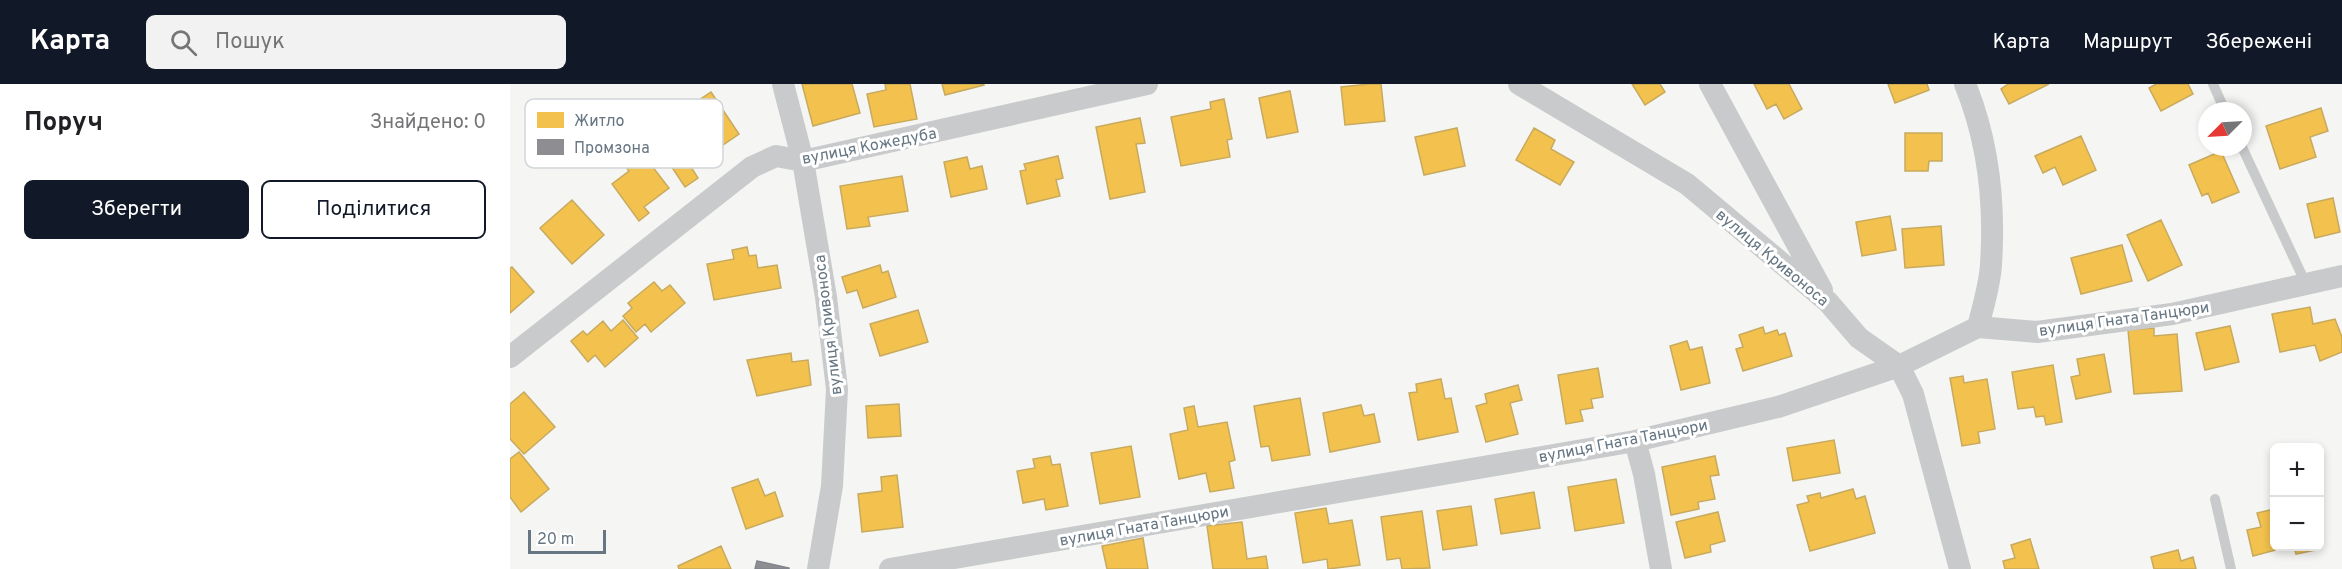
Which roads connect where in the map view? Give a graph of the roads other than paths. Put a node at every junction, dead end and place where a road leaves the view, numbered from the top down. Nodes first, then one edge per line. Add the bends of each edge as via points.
1 (783, 84) edge
2 (1147, 84) edge
3 (1519, 84) edge
4 (1710, 84) edge
5 (1965, 84) edge
6 (2213, 84) edge
7 (2221, 102) edge
8 (2246, 156) edge
9 (803, 161) junction
10 (2342, 276) edge
11 (2307, 284) junction
12 (1828, 302) junction
13 (1978, 327) junction
14 (510, 357) edge
15 (1899, 366) junction
16 (1635, 441) junction
17 (2215, 499) dead end
18 (818, 569) edge
19 (890, 569) edge
20 (1661, 569) edge
21 (1960, 569) edge
22 (2231, 569) edge

1 - 9 street, вулиця Кривоноса
2 - 9 street, вулиця Кожедуба
3 - 12 street, вулиця Кривоноса via 1687,184
4 - 12 street
5 - 13 street via 1978,116 1992,200 1991,266
6 - 7 lane
8 - 11 lane
9 - 14 street, вулиця Кожедуба via 776,156 752,167
9 - 18 street, вулиця Кривоноса via 837,389 832,486
10 - 11 street, вулиця Гната Танцюри
11 - 13 street, вулиця Гната Танцюри via 2172,314 2037,332
12 - 15 street, вулиця Кривоноса via 1859,338
13 - 15 street, вулиця Гната Танцюри
15 - 16 street, вулиця Гната Танцюри via 1778,407
15 - 21 street, вулиця Кривоноса via 1913,394
16 - 19 street, вулиця Гната Танцюри
16 - 20 street
17 - 22 lane

